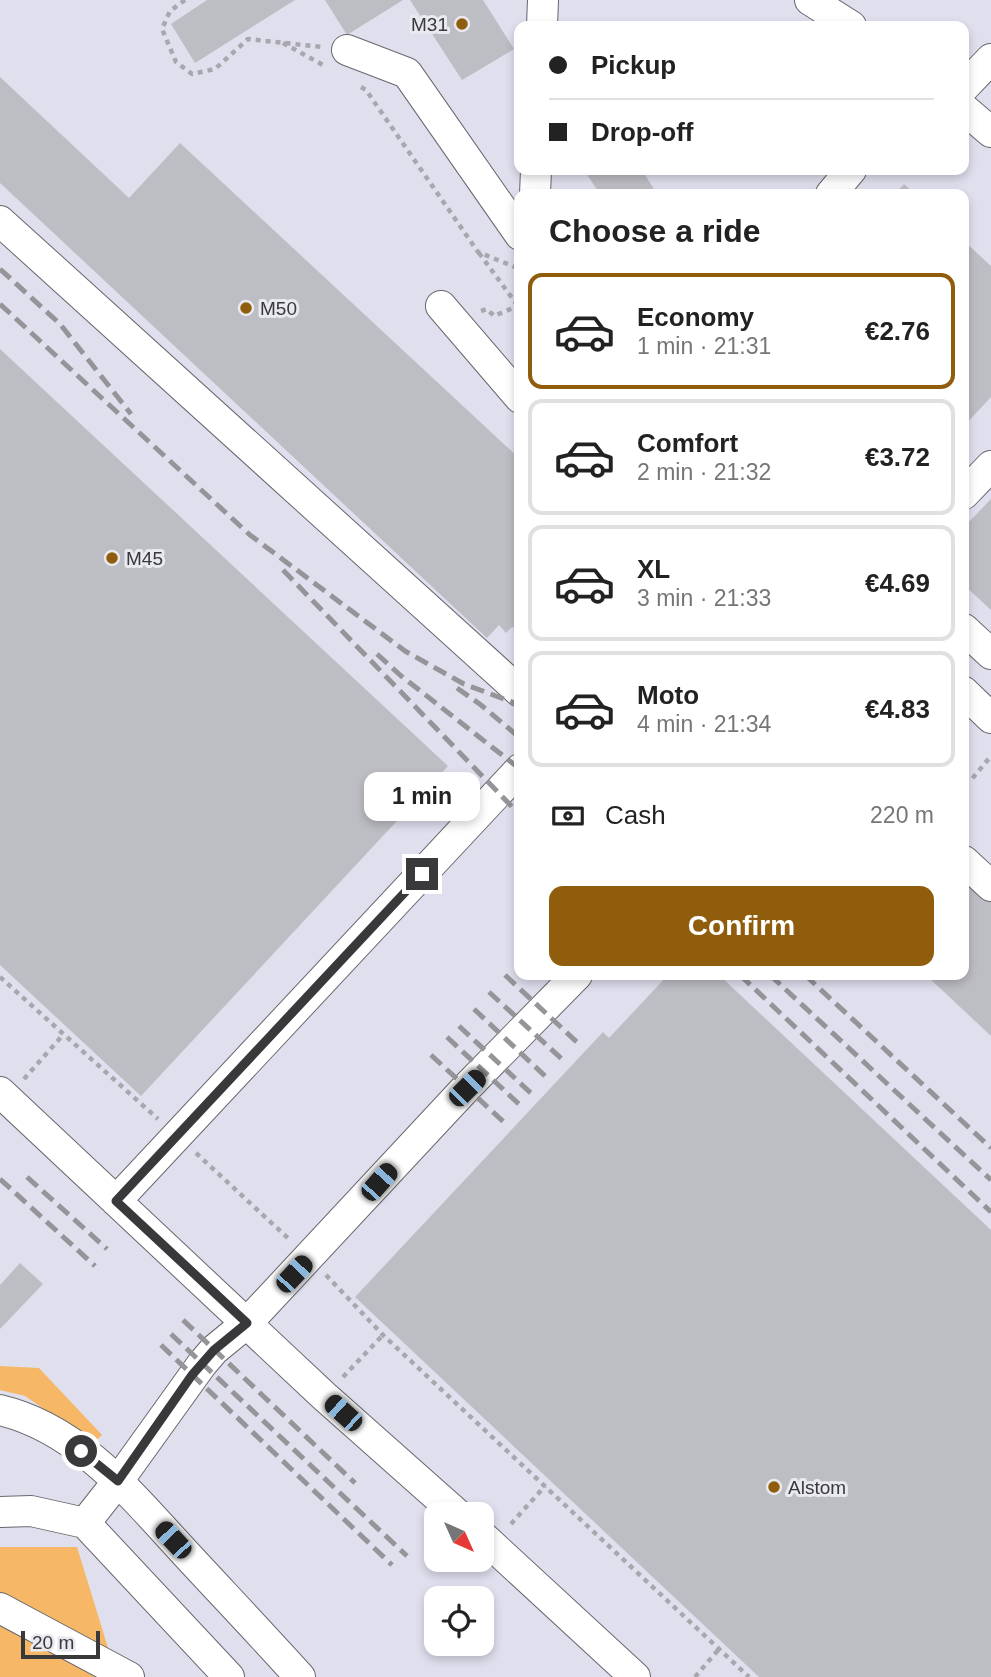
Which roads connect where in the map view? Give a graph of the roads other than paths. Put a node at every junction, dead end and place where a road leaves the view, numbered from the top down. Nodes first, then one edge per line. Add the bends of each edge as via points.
1 (543, 0) edge
2 (810, 0) edge
3 (542, 21) edge
4 (843, 21) edge
5 (991, 59) edge
6 (339, 60) road end
7 (969, 82) edge
8 (847, 175) edge
9 (835, 189) edge
10 (0, 221) edge
11 (514, 226) edge
12 (441, 306) dead end
13 (514, 391) edge
14 (991, 466) edge
15 (969, 489) edge
16 (969, 634) edge
17 (991, 654) edge
18 (514, 687) edge
19 (969, 697) edge
20 (991, 718) edge
21 (514, 775) edge
22 (969, 866) edge
23 (991, 886) edge
24 (572, 980) edge
25 (3, 1095) edge
26 (116, 1201) junction
27 (247, 1323) junction
28 (0, 1410) edge
29 (118, 1481) junction
30 (443, 1502) edge
31 (0, 1513) edge
32 (85, 1523) junction
33 (494, 1546) edge
34 (0, 1608) edge
35 (129, 1677) edge
36 (229, 1677) edge
37 (300, 1677) edge
38 (635, 1677) edge

1 - 3 lane
2 - 4 lane
5 - 7 lane
6 - 11 lane via 407,73
8 - 9 lane
10 - 18 lane
12 - 13 lane
14 - 15 lane
16 - 17 lane
19 - 20 lane
21 - 26 lane
22 - 23 lane
24 - 27 lane
25 - 26 lane
26 - 27 lane
27 - 29 lane via 192,1375
27 - 30 lane
28 - 29 lane via 63,1435
29 - 32 lane
29 - 37 lane
31 - 32 lane via 31,1511
32 - 36 lane
33 - 38 lane
34 - 35 lane

